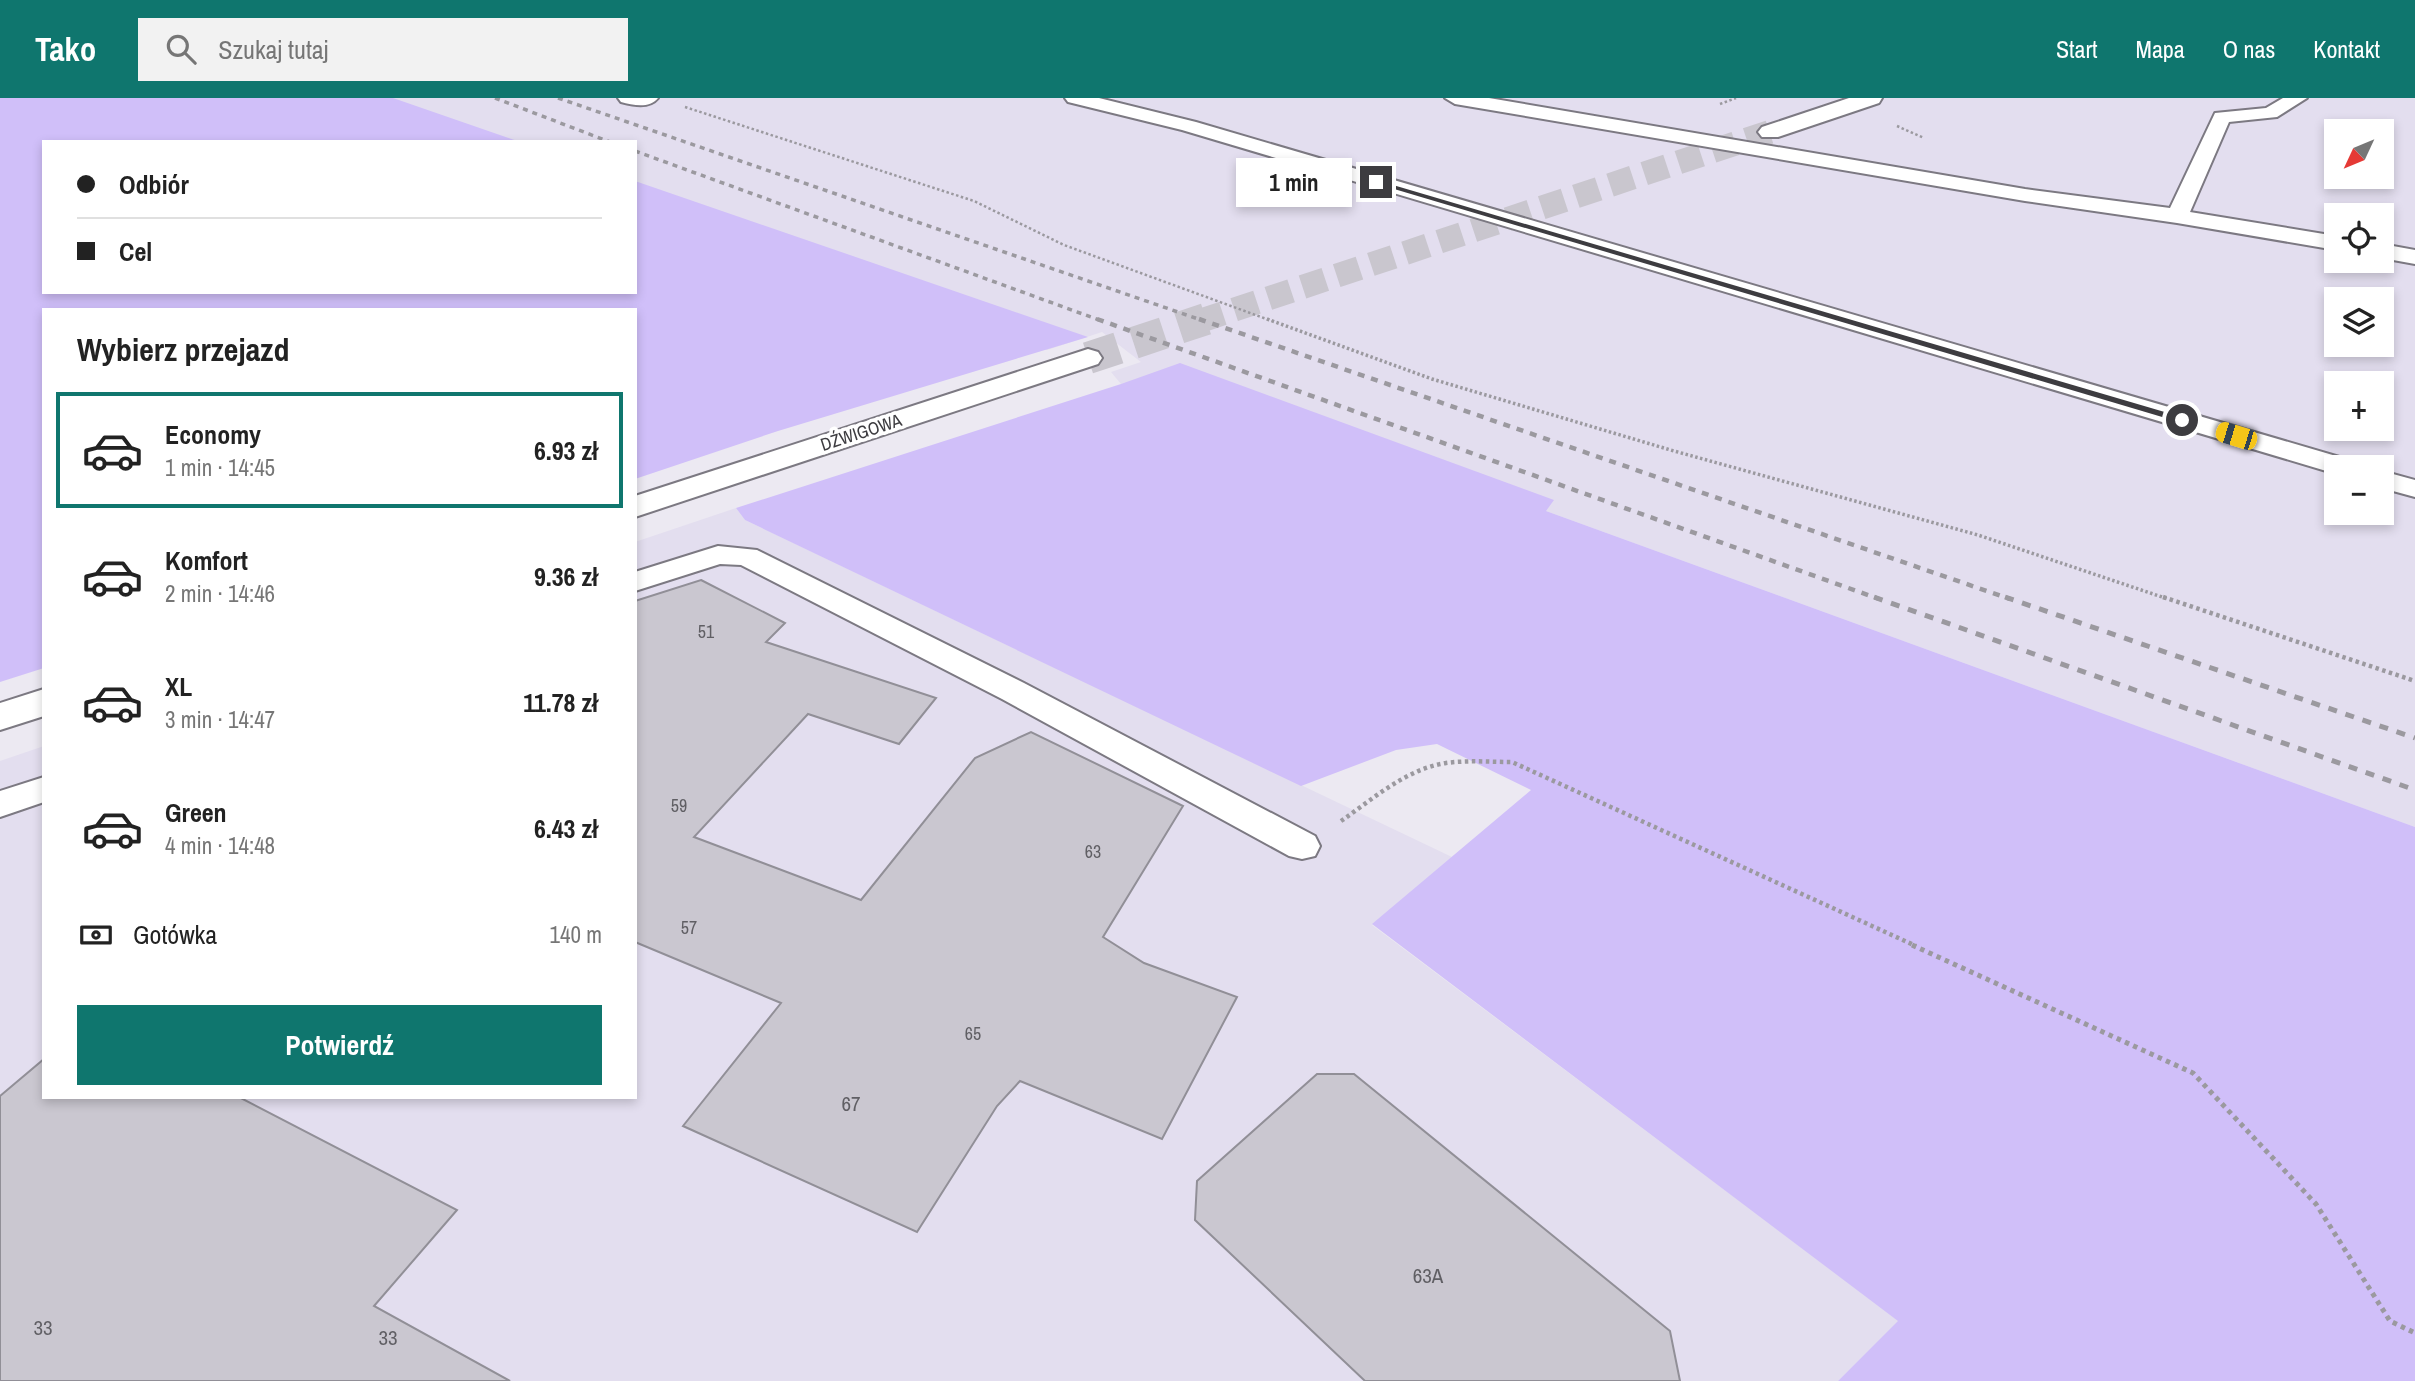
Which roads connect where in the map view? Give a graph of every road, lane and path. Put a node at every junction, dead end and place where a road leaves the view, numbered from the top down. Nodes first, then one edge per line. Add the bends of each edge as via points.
1 (628, 98) edge
2 (648, 98) edge
3 (1075, 98) edge
4 (1455, 98) edge
5 (1871, 98) edge
6 (2297, 98) edge
7 (682, 107) dead end
8 (1770, 132) tunnel mouth
9 (2177, 216) junction
10 (2324, 241) edge
11 (2394, 253) edge
12 (2415, 257) edge
13 (1088, 358) tunnel mouth
14 (2324, 461) edge
15 (2394, 482) edge
16 (2415, 488) edge
17 (637, 506) edge
18 (637, 581) edge
19 (2415, 681) edge
20 (42, 703) edge
21 (0, 717) edge
22 (42, 790) edge
23 (0, 804) edge
24 (1302, 846) joint
25 (2415, 1333) edge

1 - 2 lane
3 - 14 lane via 1202,130
4 - 9 lane via 2025,195
5 - 8 main road
6 - 9 lane via 2270,113 2222,117
7 - 19 path via 974,201 1064,245 1432,379 1978,535
9 - 10 lane
11 - 12 lane
13 - 17 main road, DŹWIGOWA
15 - 16 lane
18 - 24 lane via 718,555 747,556
20 - 21 main road
22 - 23 lane
24 - 25 path via 1398,783 1434,766 1512,762 2193,1073 2316,1205 2390,1321

